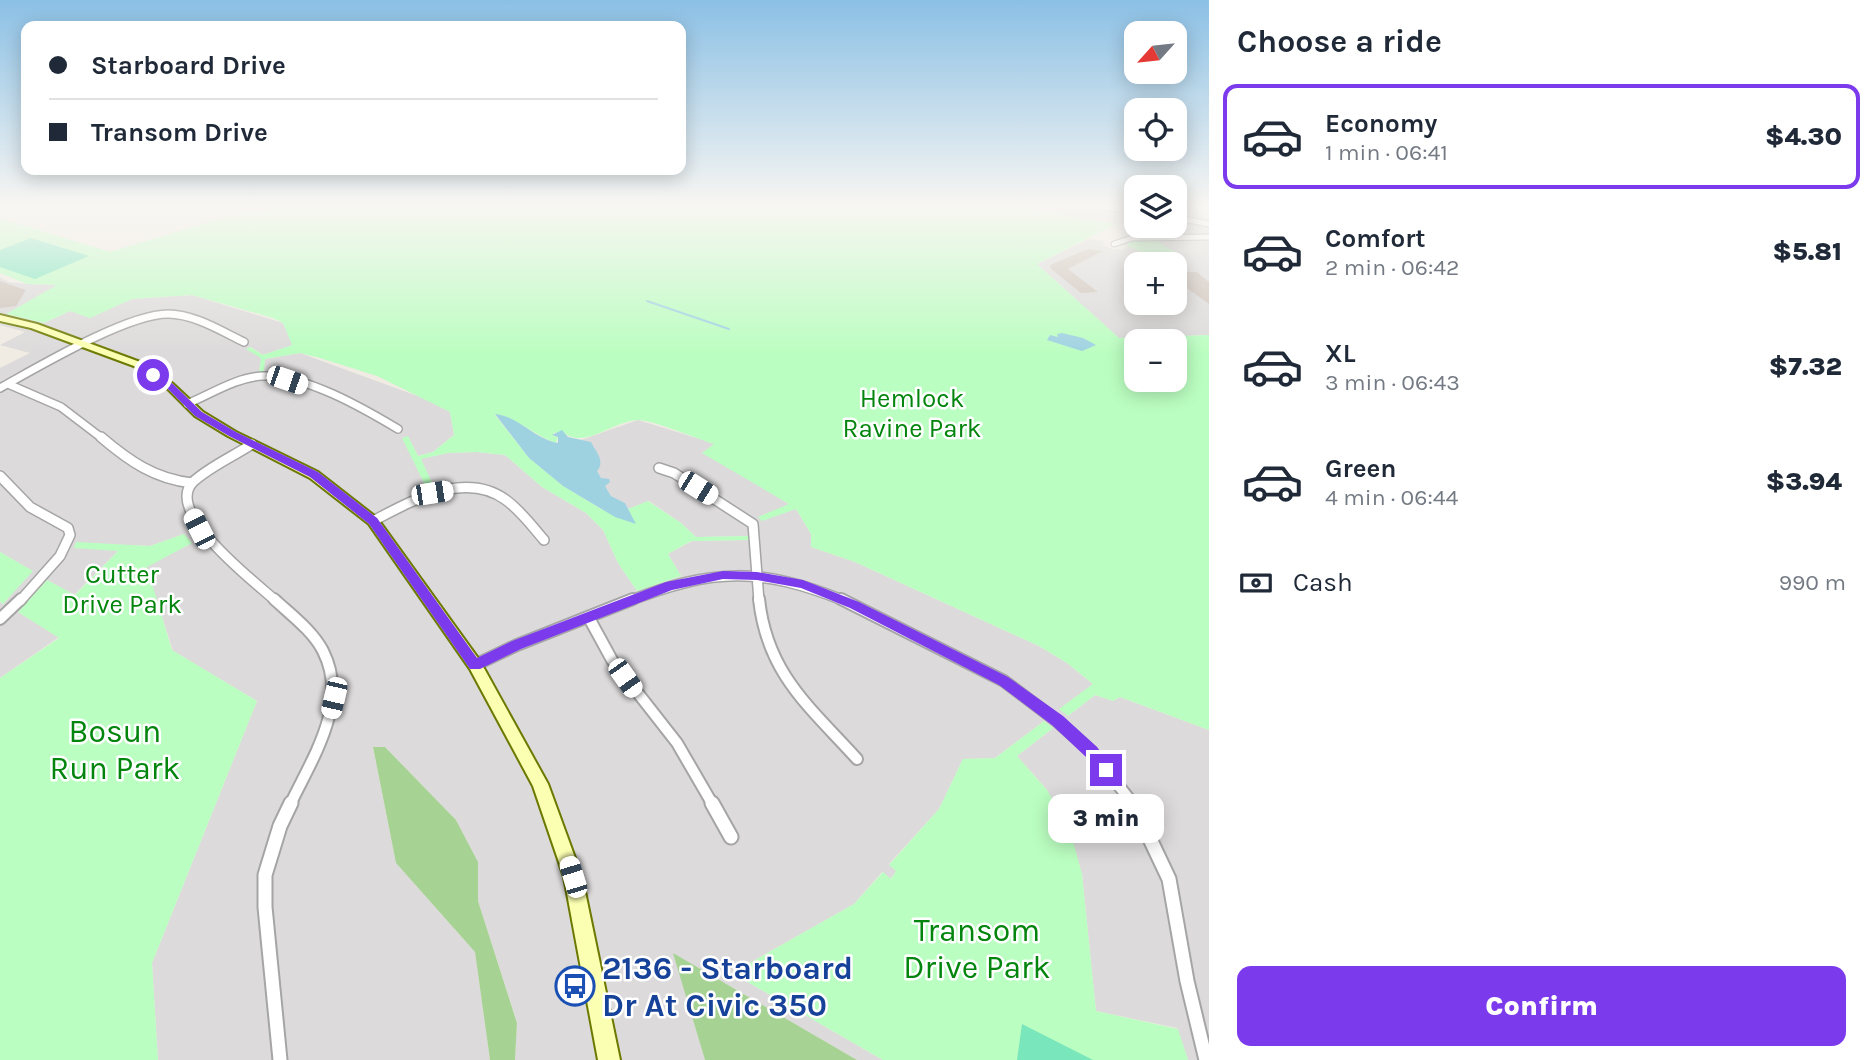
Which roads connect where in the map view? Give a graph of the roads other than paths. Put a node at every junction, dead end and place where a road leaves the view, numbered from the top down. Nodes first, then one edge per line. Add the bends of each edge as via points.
1 (0, 318) edge
2 (244, 342) dead end
3 (87, 344) junction
4 (4, 386) edge
5 (187, 404) junction
6 (398, 429) dead end
7 (252, 444) junction
8 (659, 468) dead end
9 (0, 476) edge
10 (192, 483) junction
11 (373, 521) junction
12 (544, 540) dead end
13 (757, 576) junction
14 (589, 618) junction
15 (0, 619) edge
16 (475, 665) junction
17 (857, 759) dead end
18 (732, 837) dead end
19 (280, 1060) edge
20 (609, 1060) edge
21 (1206, 1060) edge

1 - 3 street
2 - 3 street via 167,314 143,318
3 - 4 street
3 - 5 street via 136,364 170,386
4 - 10 street via 66,410 148,472 176,483
5 - 6 street via 253,378 278,377 337,398
5 - 7 street
7 - 10 street
7 - 11 street via 314,475
8 - 13 street via 753,524
9 - 15 street via 20,498 68,528 70,534 68,544 35,585
10 - 19 street via 186,503 199,529 323,650 332,680 329,720 280,826 265,875
11 - 12 street via 432,493 479,488 505,500
11 - 16 street
13 - 14 street via 689,580
13 - 17 street via 766,641 777,666
13 - 21 street via 803,584 854,605 1004,681 1092,752 1134,805 1169,878
14 - 16 street
14 - 18 street via 631,687 677,743
16 - 20 street via 540,784 555,822 573,877

